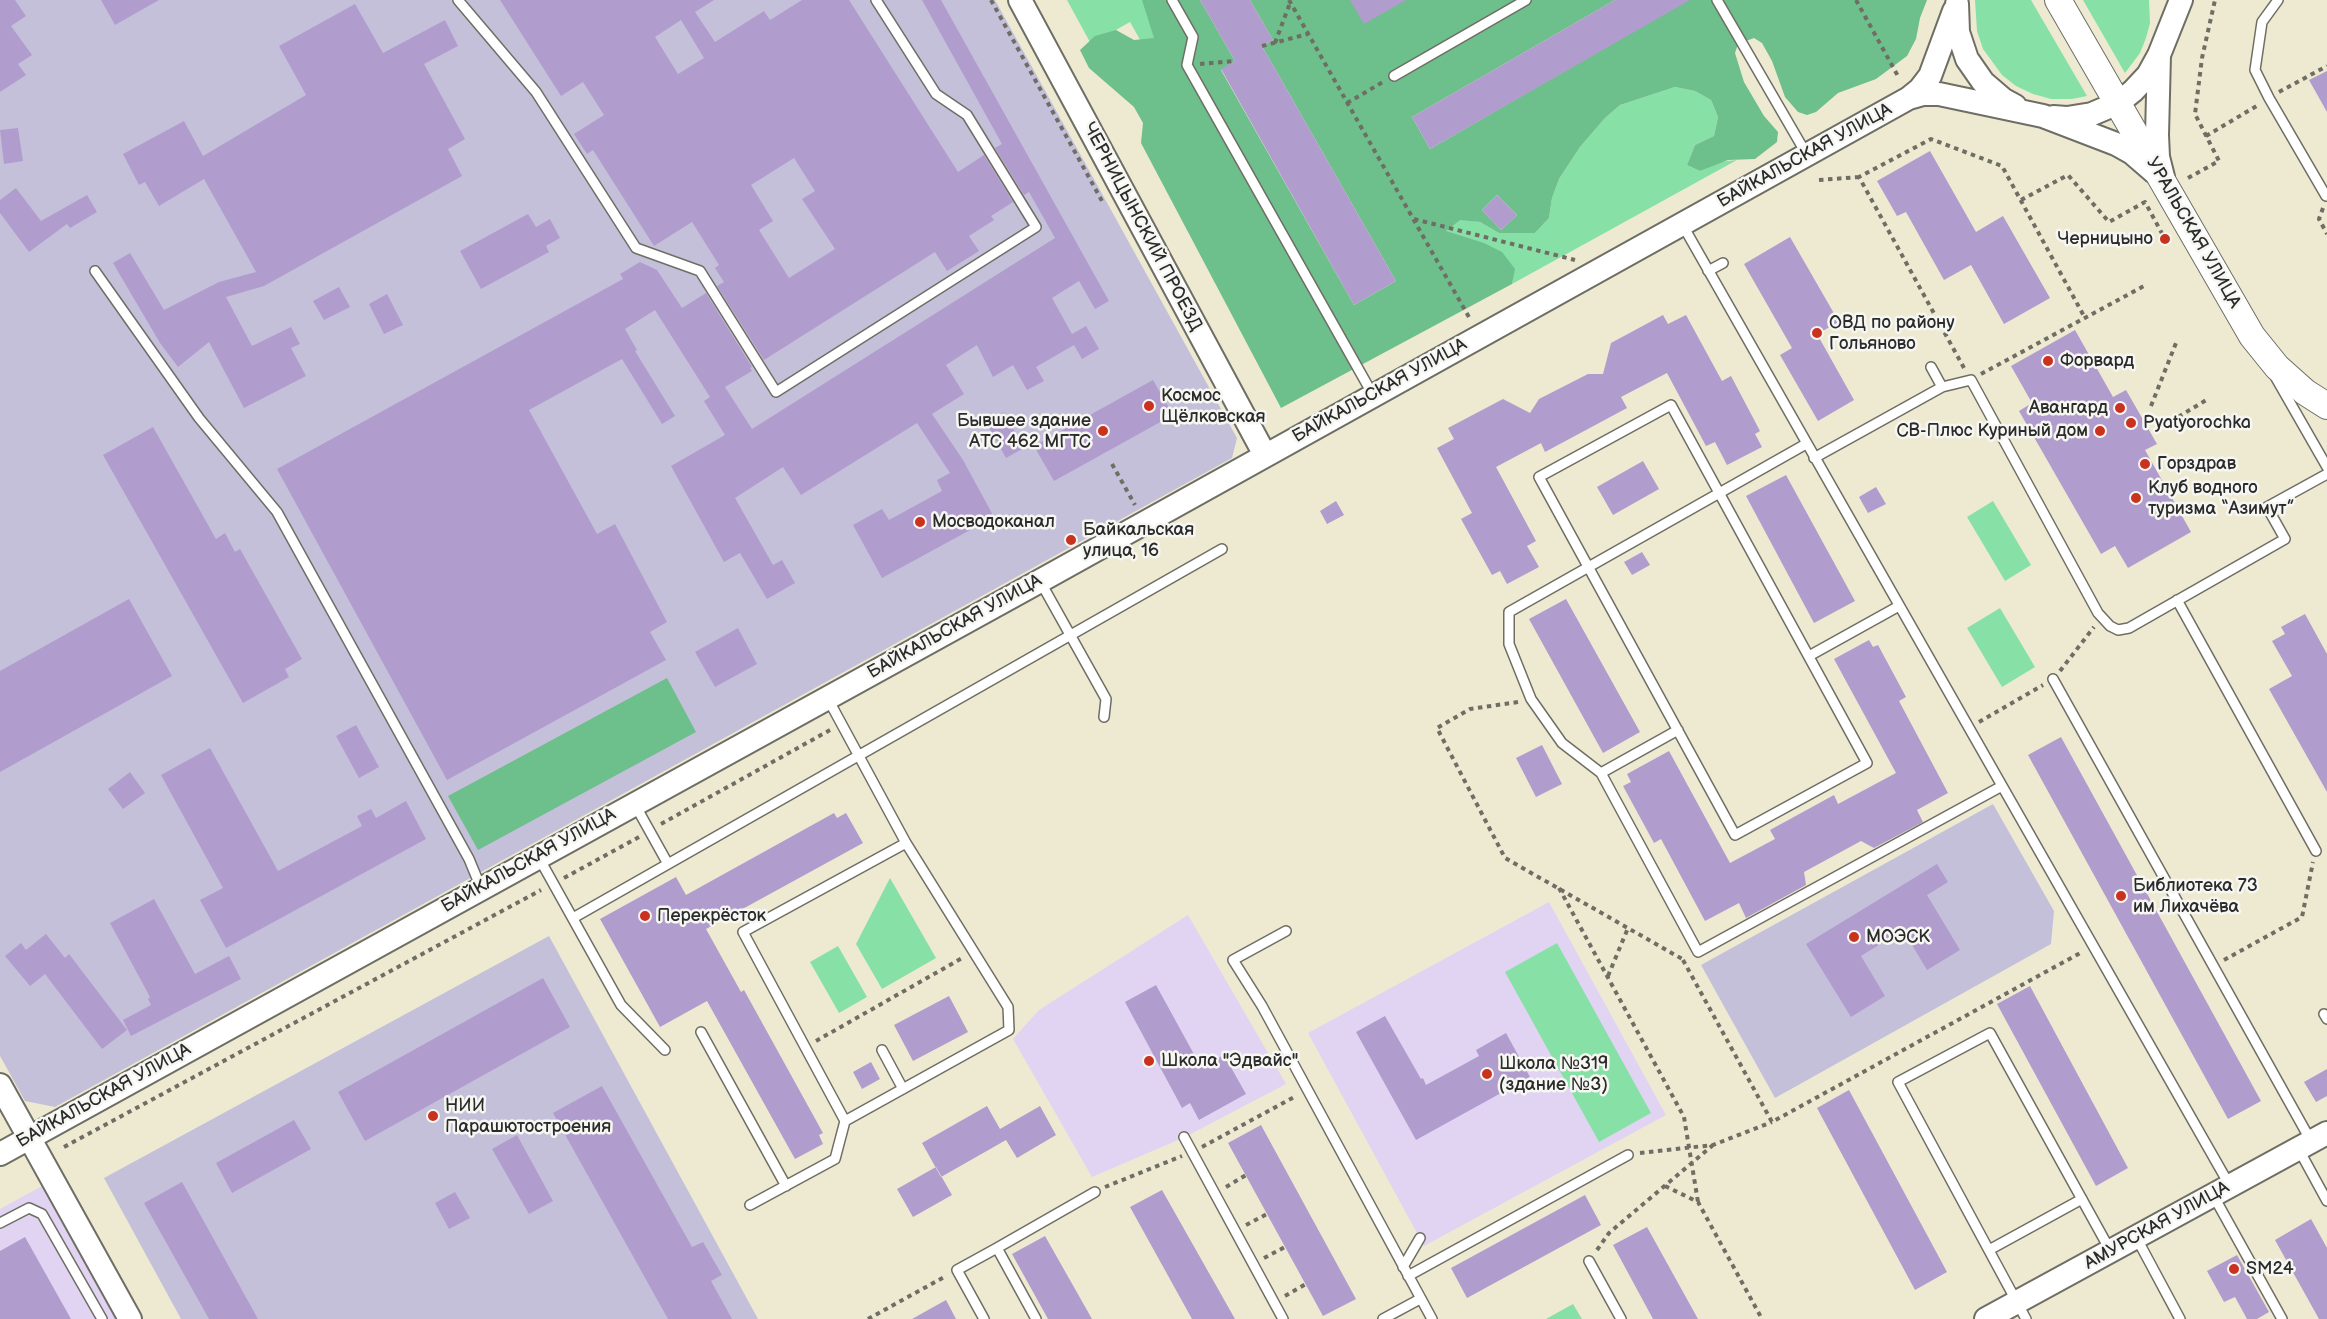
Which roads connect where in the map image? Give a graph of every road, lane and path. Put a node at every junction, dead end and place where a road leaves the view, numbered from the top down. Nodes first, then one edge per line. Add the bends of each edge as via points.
1 (458, 0) edge
2 (876, 0) edge
3 (1020, 0) edge
4 (1172, 0) edge
5 (1526, 0) edge
6 (1717, 0) edge
7 (1856, 0) edge
8 (2058, 0) edge
9 (2167, 0) edge
10 (2181, 0) edge
11 (2214, 0) edge
12 (2278, 0) edge
13 (1290, 1) edge
14 (1957, 2) edge
15 (1308, 34) junction
16 (1275, 43) junction
17 (1262, 46) dead end
18 (2161, 49) junction
19 (1234, 61) dead end
20 (1187, 65) junction
21 (1395, 76) joint
22 (1899, 78) dead end
23 (1910, 99) junction
24 (1347, 103) junction
25 (2118, 103) junction
26 (2036, 115) junction
27 (1807, 155) junction
28 (1859, 177) junction
29 (1819, 180) dead end
30 (2178, 183) junction
31 (2326, 196) edge
32 (2021, 200) junction
33 (1413, 219) junction
34 (1682, 224) junction
35 (2327, 234) edge
36 (2165, 239) dead end
37 (1575, 260) dead end
38 (1723, 263) dead end
39 (95, 271) dead end
40 (1708, 271) junction
41 (2144, 286) dead end
42 (2085, 318) junction
43 (1470, 319) dead end
44 (2252, 336) junction
45 (2176, 344) dead end
46 (1931, 367) dead end
47 (1971, 380) junction
48 (1942, 387) junction
49 (1374, 395) junction
50 (2208, 399) dead end
51 (2151, 406) dead end
52 (2327, 406) edge
53 (2163, 426) dead end
54 (1806, 444) junction
55 (1265, 455) junction
56 (1814, 458) junction
57 (1112, 464) dead end
58 (2327, 467) edge
59 (2327, 474) edge
60 (1719, 493) junction
61 (1135, 505) dead end
62 (1222, 549) dead end
63 (1589, 567) junction
64 (1040, 581) junction
65 (2176, 600) junction
66 (1899, 606) junction
67 (1071, 636) junction
68 (1809, 656) junction
69 (2054, 679) dead end
70 (826, 697) junction
71 (1531, 699) junction
72 (1104, 717) dead end
73 (841, 723) junction
74 (1678, 730) junction
75 (859, 756) junction
76 (1601, 773) junction
77 (2002, 786) junction
78 (634, 803) junction
79 (649, 831) junction
80 (906, 843) junction
81 (2316, 851) joint
82 (538, 856) junction
83 (668, 864) junction
84 (553, 884) junction
85 (1557, 886) junction
86 (481, 888) junction
87 (573, 918) junction
88 (1628, 928) junction
89 (1286, 931) dead end
90 (2093, 946) junction
91 (975, 951) junction
92 (1698, 952) junction
93 (1683, 960) junction
94 (2213, 966) junction
95 (1607, 977) junction
96 (701, 1032) dead end
97 (805, 1048) junction
98 (665, 1050) dead end
99 (882, 1050) dead end
100 (0, 1085) edge
101 (903, 1089) junction
102 (845, 1121) junction
103 (1773, 1122) junction
104 (1185, 1137) dead end
105 (29, 1138) junction
106 (2312, 1141) edge
107 (1713, 1145) junction
108 (64, 1147) dead end
109 (1689, 1148) junction
110 (0, 1154) edge
111 (1628, 1155) joint
112 (1692, 1163) junction
113 (1246, 1175) dead end
114 (786, 1186) junction
115 (1665, 1186) junction
116 (2222, 1190) junction
117 (1095, 1192) dead end
118 (1214, 1193) junction
119 (2082, 1199) junction
120 (2327, 1201) edge
121 (1698, 1202) junction
122 (750, 1205) dead end
123 (1267, 1214) dead end
124 (0, 1223) edge
125 (1235, 1231) junction
126 (69, 1235) junction
127 (2136, 1237) junction
128 (1420, 1238) dead end
129 (1285, 1247) dead end
130 (997, 1248) junction
131 (1989, 1250) junction
132 (2110, 1251) junction
133 (1589, 1261) joint
134 (1253, 1264) junction
135 (1402, 1267) junction
136 (957, 1270) junction
137 (1408, 1276) junction
138 (1306, 1284) dead end
139 (1420, 1299) junction
140 (1274, 1302) junction
141 (2022, 1310) edge
142 (102, 1319) edge
143 (130, 1319) edge
144 (868, 1319) edge
145 (984, 1319) edge
146 (1036, 1319) edge
147 (1283, 1319) edge
148 (1383, 1319) edge
149 (1432, 1319) edge
150 (1621, 1319) edge
151 (1762, 1319) edge
152 (1986, 1319) edge
153 (2180, 1319) edge
154 (2282, 1319) edge

1 - 2 lane via 536,93 636,248 700,271 776,392 1036,227 967,115 936,94
3 - 55 street, ЧЕРНИЦЫНСКИЙ ПРОЕЗД
4 - 20 lane via 1193,37
5 - 21 lane
6 - 27 lane
7 - 22 path
8 - 25 main road, УРАЛЬСКАЯ УЛИЦА
9 - 18 street via 2168,19
10 - 18 street
11 - 30 path via 2195,114 2219,160
12 - 31 lane via 2262,22 2255,70
13 - 15 path
13 - 16 path
14 - 23 street via 1930,75
14 - 26 street via 1958,32 1967,59 1983,82 2004,100
15 - 16 path
15 - 24 path
16 - 17 path
18 - 25 street via 2148,75
18 - 30 street via 2158,157
19 - 20 path
20 - 49 lane
21 - 24 path
23 - 26 street via 1939,94
23 - 27 street, БАЙКАЛЬСКАЯ УЛИЦА
24 - 33 path
25 - 26 street via 2092,114 2067,118
25 - 30 main road, УРАЛЬСКАЯ УЛИЦА
26 - 30 street via 2116,144
27 - 34 street, БАЙКАЛЬСКАЯ УЛИЦА
28 - 29 path
28 - 32 path via 1931,139 2002,166
28 - 47 path
30 - 44 main road, УРАЛЬСКАЯ УЛИЦА
31 - 35 path via 2319,219
32 - 36 path via 2068,175 2109,222 2145,202
32 - 42 path
33 - 37 path
33 - 43 path
34 - 40 lane
34 - 49 street, БАЙКАЛЬСКАЯ УЛИЦА
38 - 40 lane
39 - 86 lane via 199,418 277,512 453,829
40 - 54 lane
41 - 42 path
42 - 47 path
44 - 52 main road via 2277,367
44 - 58 lane, УРАЛЬСКАЯ УЛИЦА
45 - 51 path
46 - 48 lane
47 - 48 lane
47 - 65 lane via 2098,613 2110,626 2118,630 2128,628
48 - 56 lane
49 - 55 street, БАЙКАЛЬСКАЯ УЛИЦА
50 - 53 path
54 - 56 lane
54 - 60 lane
55 - 64 street, БАЙКАЛЬСКАЯ УЛИЦА
56 - 66 lane
57 - 61 path
59 - 65 lane via 2267,507 2285,539
60 - 63 lane
60 - 63 lane via 1671,405 1539,477
60 - 68 lane
62 - 67 lane
63 - 71 lane via 1509,612 1509,644
63 - 74 lane
64 - 67 lane
64 - 70 street, БАЙКАЛЬСКАЯ УЛИЦА
65 - 81 lane
66 - 68 lane
66 - 77 lane
67 - 72 lane via 1106,699
67 - 75 lane
68 - 74 lane via 1867,763 1735,835
69 - 94 lane
70 - 73 lane
70 - 78 street, БАЙКАЛЬСКАЯ УЛИЦА
71 - 76 lane via 1562,743
71 - 85 path via 1470,709 1437,728 1505,858
73 - 75 lane
73 - 79 path
74 - 76 lane
75 - 80 lane
75 - 83 lane
76 - 92 lane
77 - 90 lane
77 - 92 lane
78 - 79 lane
78 - 82 street, БАЙКАЛЬСКАЯ УЛИЦА
79 - 83 lane
79 - 84 path
80 - 91 lane
80 - 97 lane via 743,932
81 - 94 path via 2302,917
82 - 84 lane
82 - 86 street, БАЙКАЛЬСКАЯ УЛИЦА
83 - 87 lane
84 - 87 lane
84 - 108 path
85 - 88 path
85 - 95 path
86 - 105 street, БАЙКАЛЬСКАЯ УЛИЦА
87 - 98 lane via 621,1005
88 - 93 path
88 - 95 path
89 - 135 lane via 1233,960 1262,1006
90 - 103 path
90 - 116 lane
91 - 97 path
91 - 101 lane via 1008,1007 1009,1030
92 - 93 path
93 - 103 path
94 - 106 lane
95 - 109 path via 1684,1117
96 - 114 lane
97 - 102 lane
99 - 101 lane
100 - 105 street
101 - 102 lane
102 - 114 lane via 835,1159
103 - 107 path
104 - 118 lane
105 - 110 street, БАЙКАЛЬСКАЯ УЛИЦА
105 - 126 street
106 - 116 street, АМУРСКАЯ УЛИЦА
106 - 120 lane
107 - 109 path
107 - 112 path
109 - 111 path
109 - 112 path
111 - 137 lane
112 - 115 path
112 - 121 path
113 - 118 path
114 - 122 lane
115 - 121 path
115 - 133 path via 1610,1233
116 - 127 street, АМУРСКАЯ УЛИЦА
116 - 154 lane
117 - 130 lane
118 - 125 lane
119 - 131 lane
119 - 131 lane via 1990,1033 1898,1082
119 - 132 lane
121 - 151 path
123 - 125 path
124 - 126 lane via 29,1208
125 - 134 lane
126 - 142 lane
126 - 143 street
127 - 132 street, АМУРСКАЯ УЛИЦА
127 - 153 lane
128 - 135 lane
129 - 134 path
130 - 136 lane
130 - 146 lane
131 - 141 lane
132 - 141 street, АМУРСКАЯ УЛИЦА
133 - 150 lane
134 - 140 lane
135 - 137 lane
136 - 144 path
136 - 145 lane
137 - 139 lane
138 - 140 path
139 - 148 lane
139 - 149 lane
140 - 147 lane
141 - 152 street, АМУРСКАЯ УЛИЦА

